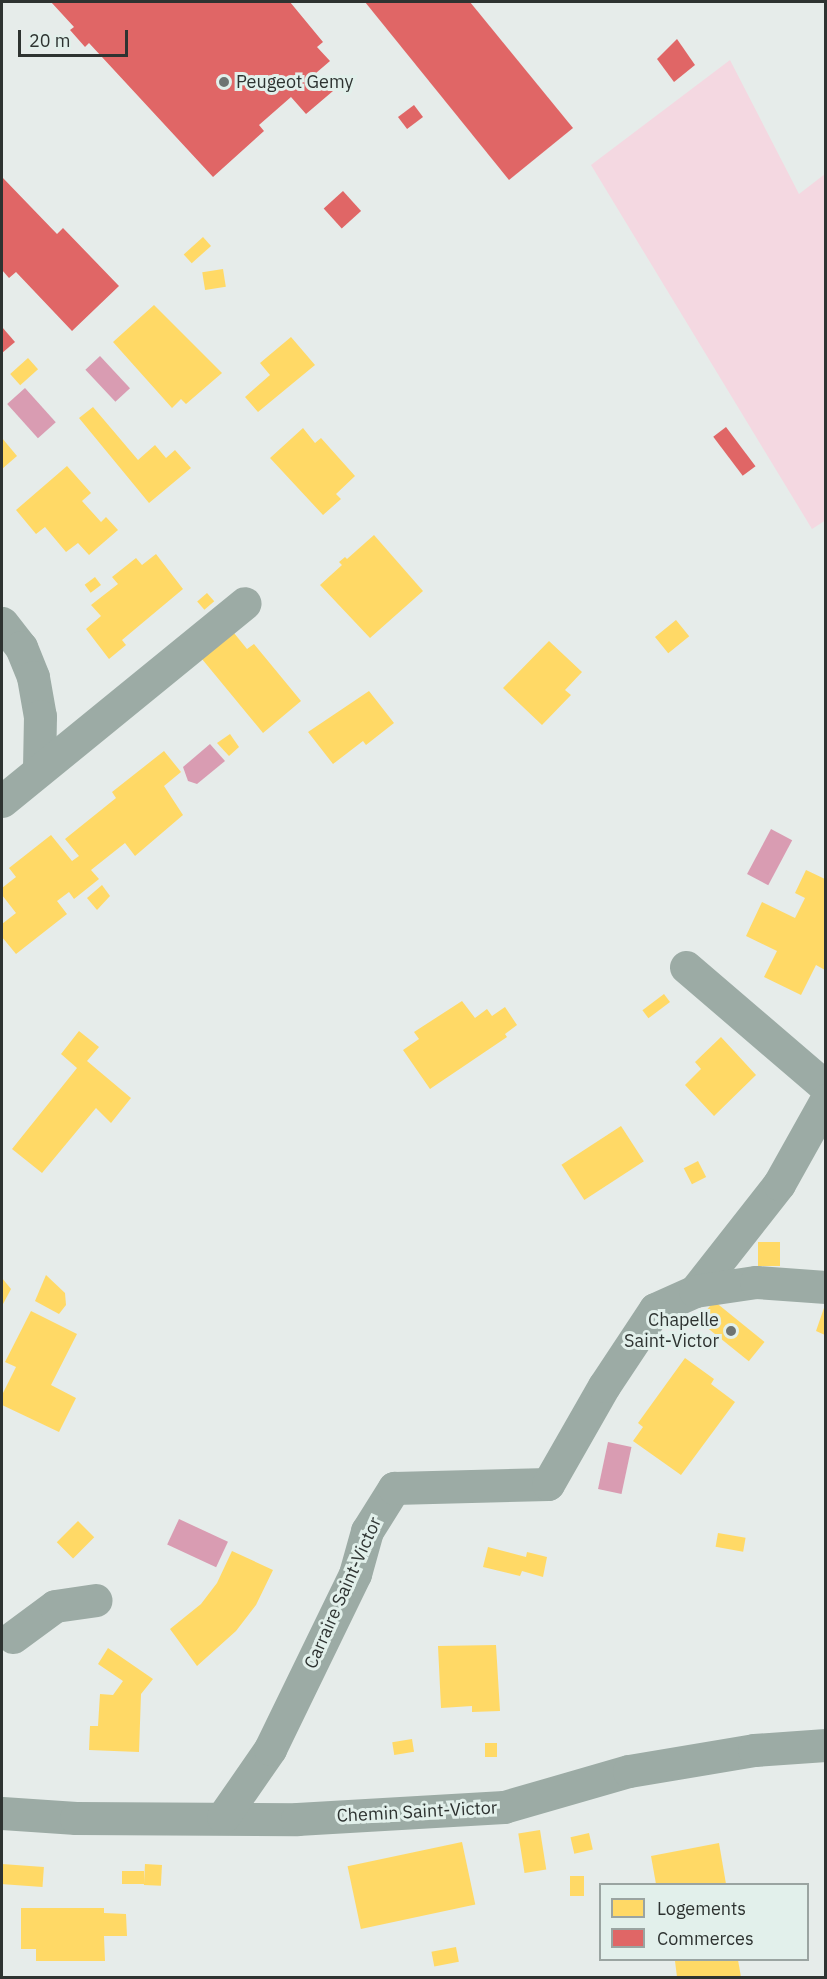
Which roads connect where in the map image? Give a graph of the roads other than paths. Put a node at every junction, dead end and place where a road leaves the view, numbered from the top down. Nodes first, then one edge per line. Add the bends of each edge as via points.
1 (245, 603) dead end
2 (2, 623) edge
3 (39, 770) junction
4 (2, 801) edge
5 (686, 967) dead end
6 (825, 1087) edge
7 (825, 1100) edge
8 (825, 1287) edge
9 (695, 1291) junction
10 (96, 1600) dead end
11 (5, 1638) edge
12 (825, 1744) edge
13 (2, 1813) edge
14 (223, 1817) junction

1 - 3 street
2 - 3 street via 21,647 33,677 40,716
3 - 4 street
5 - 6 street
7 - 9 street via 779,1184
8 - 9 street, Carraire Saint-Victor via 756,1282
9 - 14 street, Carraire Saint-Victor via 655,1309 604,1386 548,1485 394,1488 367,1531 355,1574 270,1749
10 - 11 street via 55,1606
12 - 14 street, Chemin Saint-Victor via 754,1750 629,1771 504,1808 297,1819
13 - 14 street, Chemin Saint-Victor via 76,1818

